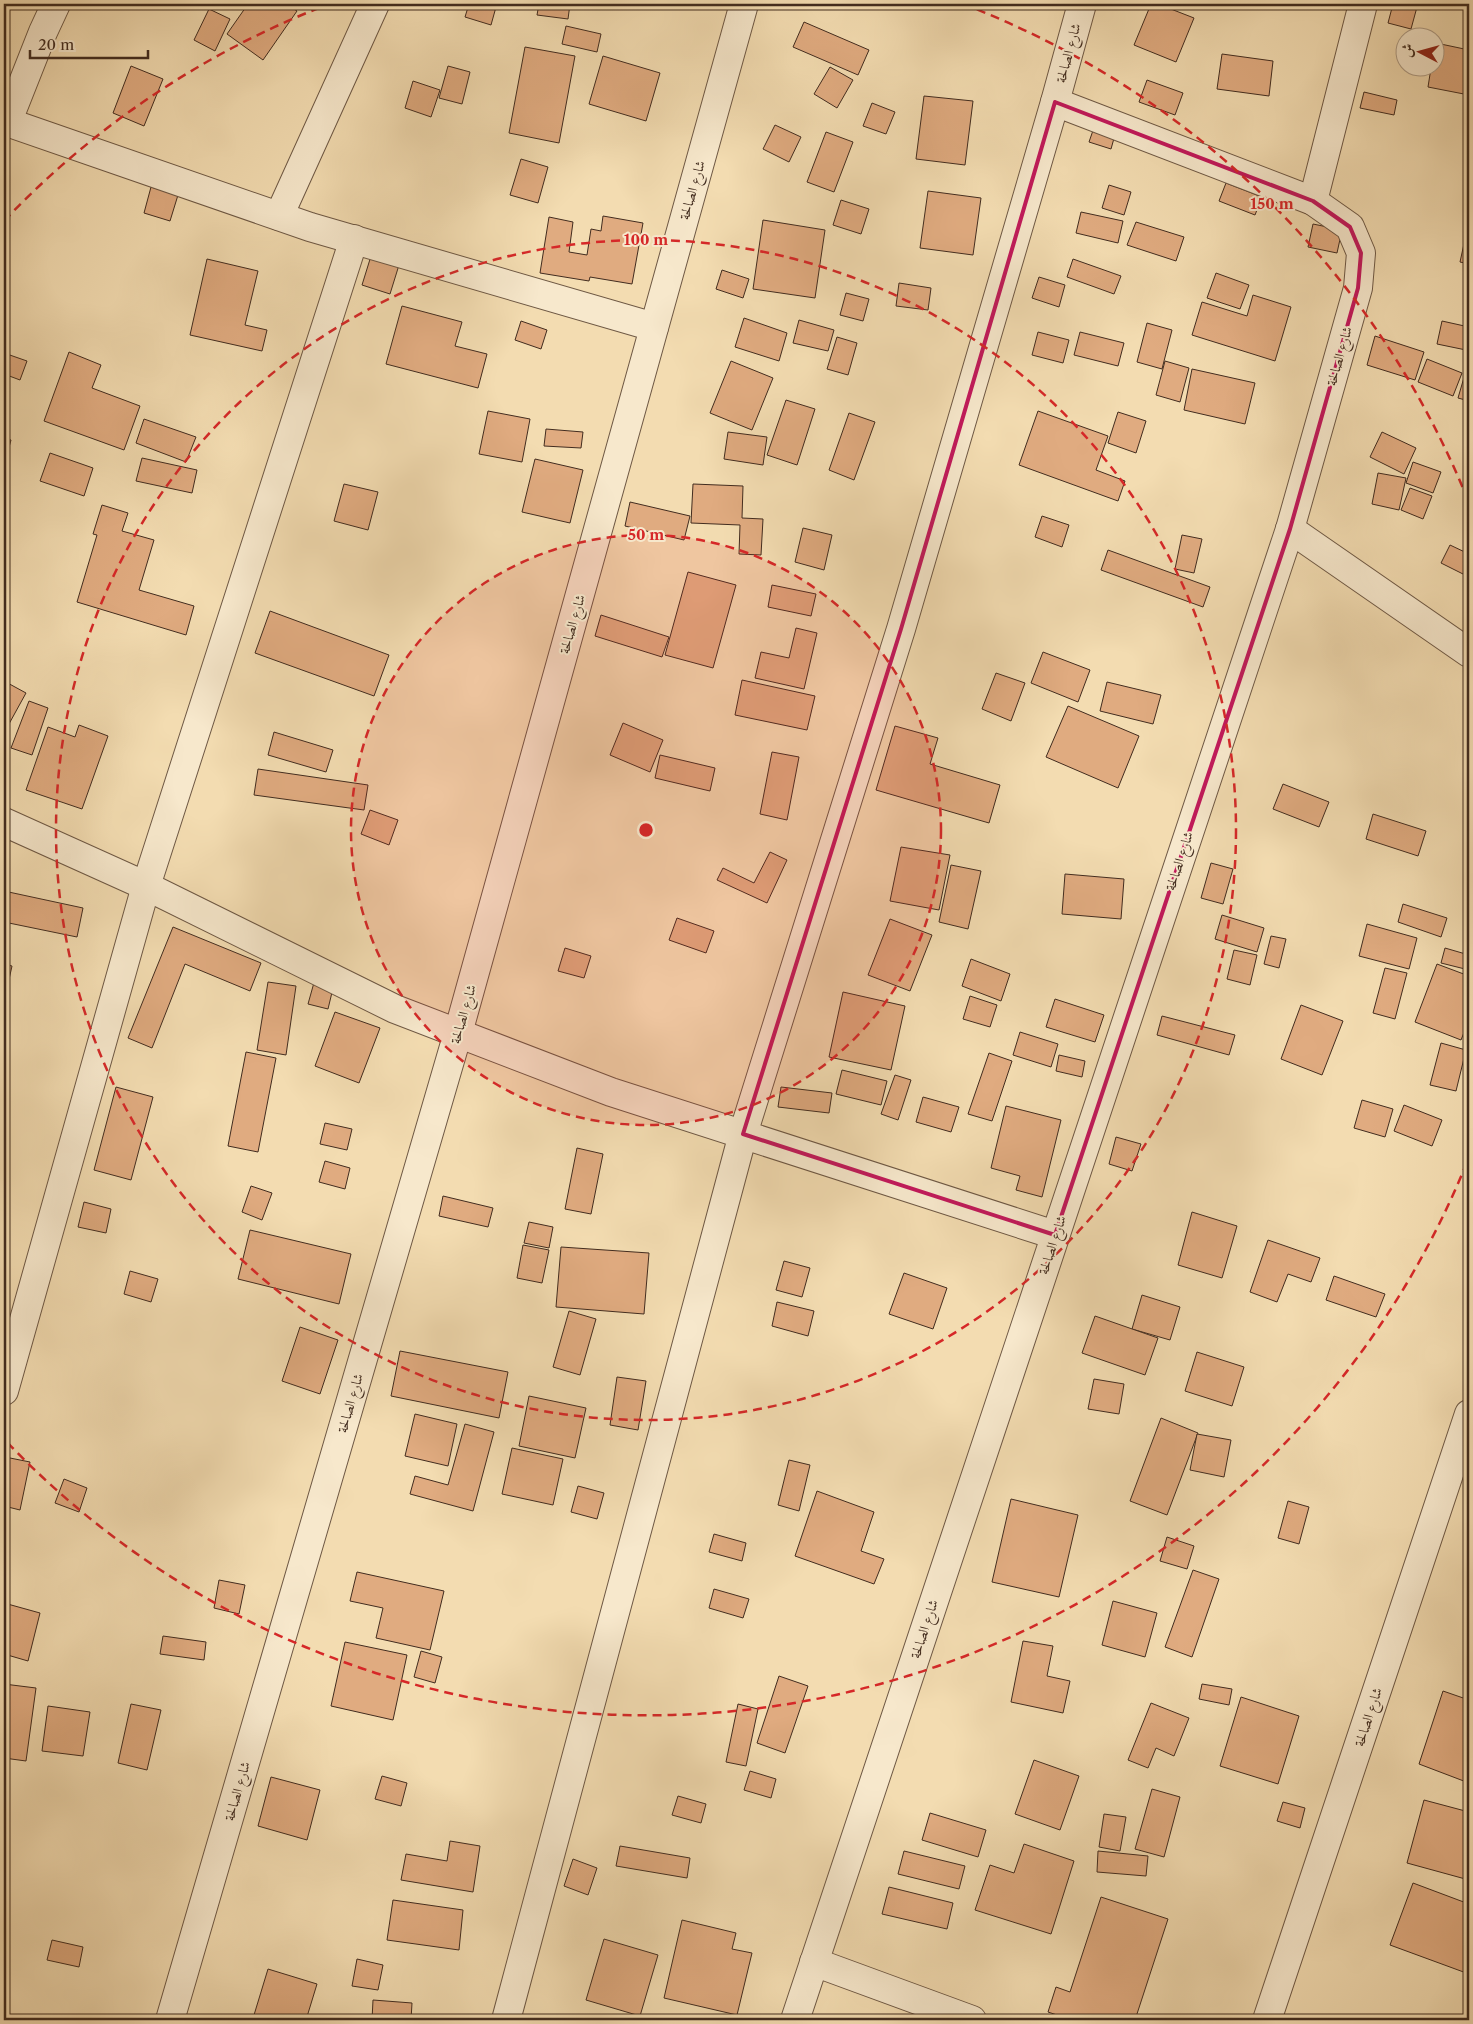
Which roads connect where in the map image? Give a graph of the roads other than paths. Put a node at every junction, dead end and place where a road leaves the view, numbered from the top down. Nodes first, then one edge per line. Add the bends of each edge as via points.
1 (56, 4) edge
2 (375, 4) edge
3 (744, 4) edge
4 (1082, 4) edge
5 (1363, 4) edge
6 (1055, 102) junction
7 (5, 122) edge
8 (1313, 201) junction
9 (279, 216) junction
10 (354, 239) junction
11 (654, 327) junction
12 (1290, 528) junction
13 (1469, 653) edge
14 (4, 822) edge
15 (146, 886) junction
16 (458, 1033) junction
17 (742, 1134) junction
18 (1055, 1235) junction
19 (4, 1391) edge
20 (1469, 1414) edge
21 (814, 1962) junction
22 (170, 2020) edge
23 (506, 2020) edge
24 (795, 2020) edge
25 (972, 2020) edge
26 (1267, 2020) edge

1 - 7 street
2 - 9 street
3 - 11 street, شارع الصالحة
4 - 6 street, شارع الصالحة
5 - 8 street
6 - 8 street, شارع الصالحة
6 - 17 street, شارع الصالحة via 901,630
7 - 9 street
8 - 12 street, شارع الصالحة via 1350,228 1361,254 1358,288
9 - 10 street
10 - 11 street
10 - 15 street
11 - 16 street, شارع الصالحة
12 - 13 street
12 - 18 street, شارع الصالحة
14 - 15 street
15 - 16 street via 395,1009
15 - 19 street
16 - 17 street via 611,1092
16 - 22 street, شارع الصالحة
17 - 18 street
17 - 23 street, شارع الصالحة
18 - 21 street, شارع الصالحة
20 - 26 street, شارع الصالحة
21 - 24 street, شارع الصالحة
21 - 25 street

